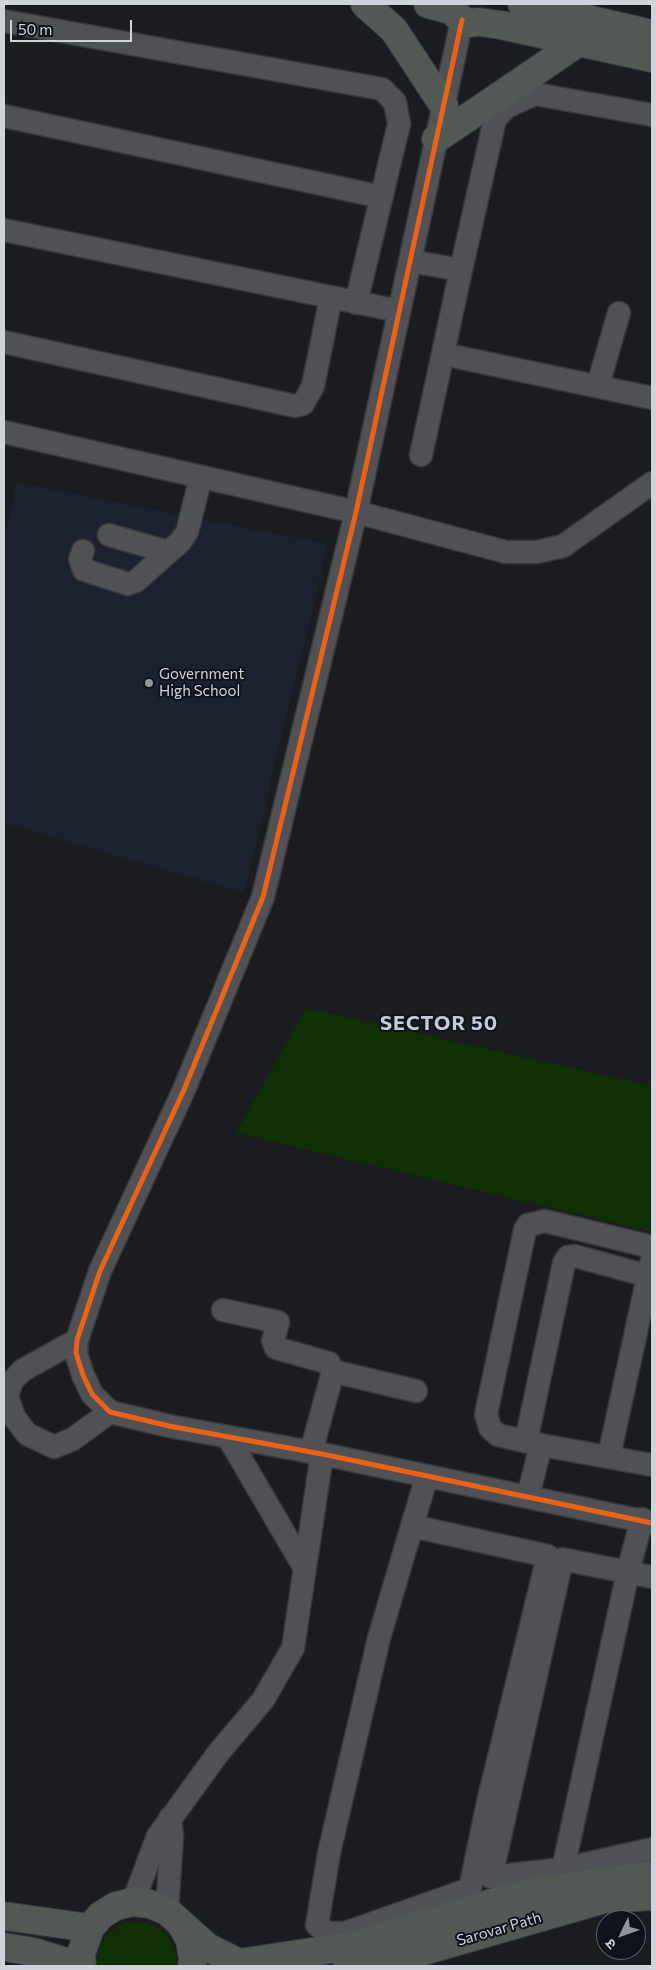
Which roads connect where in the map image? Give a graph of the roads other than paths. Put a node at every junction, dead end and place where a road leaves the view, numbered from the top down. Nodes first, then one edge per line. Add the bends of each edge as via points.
1 (365, 4) edge
2 (534, 5) edge
3 (461, 11) edge
4 (5, 26) edge
5 (652, 34) edge
6 (579, 42) junction
7 (652, 58) edge
8 (444, 106) junction
9 (652, 115) edge
10 (4, 116) edge
11 (436, 139) junction
12 (382, 197) junction
13 (4, 230) edge
14 (410, 261) junction
15 (461, 270) junction
16 (331, 297) junction
17 (356, 303) junction
18 (399, 311) junction
19 (619, 313) dead end
20 (4, 342) edge
21 (443, 354) junction
22 (598, 386) junction
23 (652, 398) edge
24 (4, 432) edge
25 (421, 455) dead end
26 (201, 477) junction
27 (652, 483) edge
28 (356, 512) junction
29 (108, 535) dead end
30 (82, 551) dead end
31 (168, 552) junction
32 (652, 1247) edge
33 (650, 1267) edge
34 (223, 1310) dead end
35 (76, 1340) junction
36 (332, 1371) junction
37 (416, 1391) dead end
38 (5, 1396) edge
39 (110, 1412) junction
40 (228, 1437) junction
41 (534, 1443) junction
42 (316, 1453) junction
43 (609, 1456) junction
44 (651, 1459) edge
45 (427, 1476) junction
46 (528, 1496) junction
47 (647, 1521) edge
48 (412, 1526) junction
49 (304, 1567) junction
50 (628, 1572) junction
51 (652, 1577) edge
52 (170, 1818) junction
53 (652, 1849) edge
54 (563, 1869) junction
55 (652, 1875) edge
56 (652, 1896) edge
57 (133, 1902) junction
58 (4, 1916) edge
59 (174, 1917) junction
60 (90, 1928) junction
61 (4, 1947) edge
62 (80, 1966) edge
63 (192, 1966) edge
64 (347, 1966) edge

1 - 8 main road via 394,30
2 - 5 main road
3 - 6 main road
3 - 8 street
4 - 12 street via 382,89 396,102 399,124
6 - 7 main road
6 - 11 main road
8 - 11 street
9 - 15 street via 535,94 506,106 492,128
10 - 12 street
11 - 14 street
12 - 17 street
13 - 16 street
14 - 15 street
14 - 18 street
15 - 21 street
16 - 17 street
16 - 20 street via 313,386 303,404 295,406
17 - 18 street
18 - 28 street
19 - 22 street
21 - 22 street
21 - 25 street
22 - 23 street
24 - 26 street
26 - 28 street
26 - 31 street via 187,532
27 - 28 street via 563,546 538,552 506,552
28 - 35 street via 263,897 183,1092 100,1271
29 - 31 street
30 - 31 street via 80,559 84,570 128,584 136,581
32 - 41 street via 545,1221 528,1225 486,1414 490,1428 498,1435
33 - 41 street via 575,1256 568,1257 564,1263
33 - 43 street
34 - 36 street via 278,1322 273,1341 276,1348 323,1361 330,1364
35 - 38 street via 23,1370 12,1381
35 - 39 street via 76,1353 92,1394
36 - 37 street
36 - 42 street
38 - 39 street via 14,1417 27,1434 54,1447 74,1439
39 - 40 street
40 - 42 street
40 - 49 street
41 - 43 street
41 - 46 street
42 - 45 street
42 - 49 street
43 - 44 street
45 - 46 street
45 - 48 street
46 - 47 street
47 - 50 street
48 - 48 street via 379,1638 329,1853 317,1925 327,1933 345,1933 470,1889 548,1556
49 - 52 street via 293,1648 263,1700
50 - 51 street
50 - 54 street
50 - 54 street via 562,1560 491,1877
52 - 57 street via 158,1836
52 - 59 street
53 - 54 street
55 - 59 main road via 520,1894 352,1946 239,1963 208,1947
56 - 64 main road, Sarovar Path via 604,1899 420,1952
57 - 59 main road via 150,1904
57 - 60 main road via 116,1906 101,1915
58 - 60 main road
59 - 63 main road via 190,1940
60 - 62 main road
61 - 62 main road

